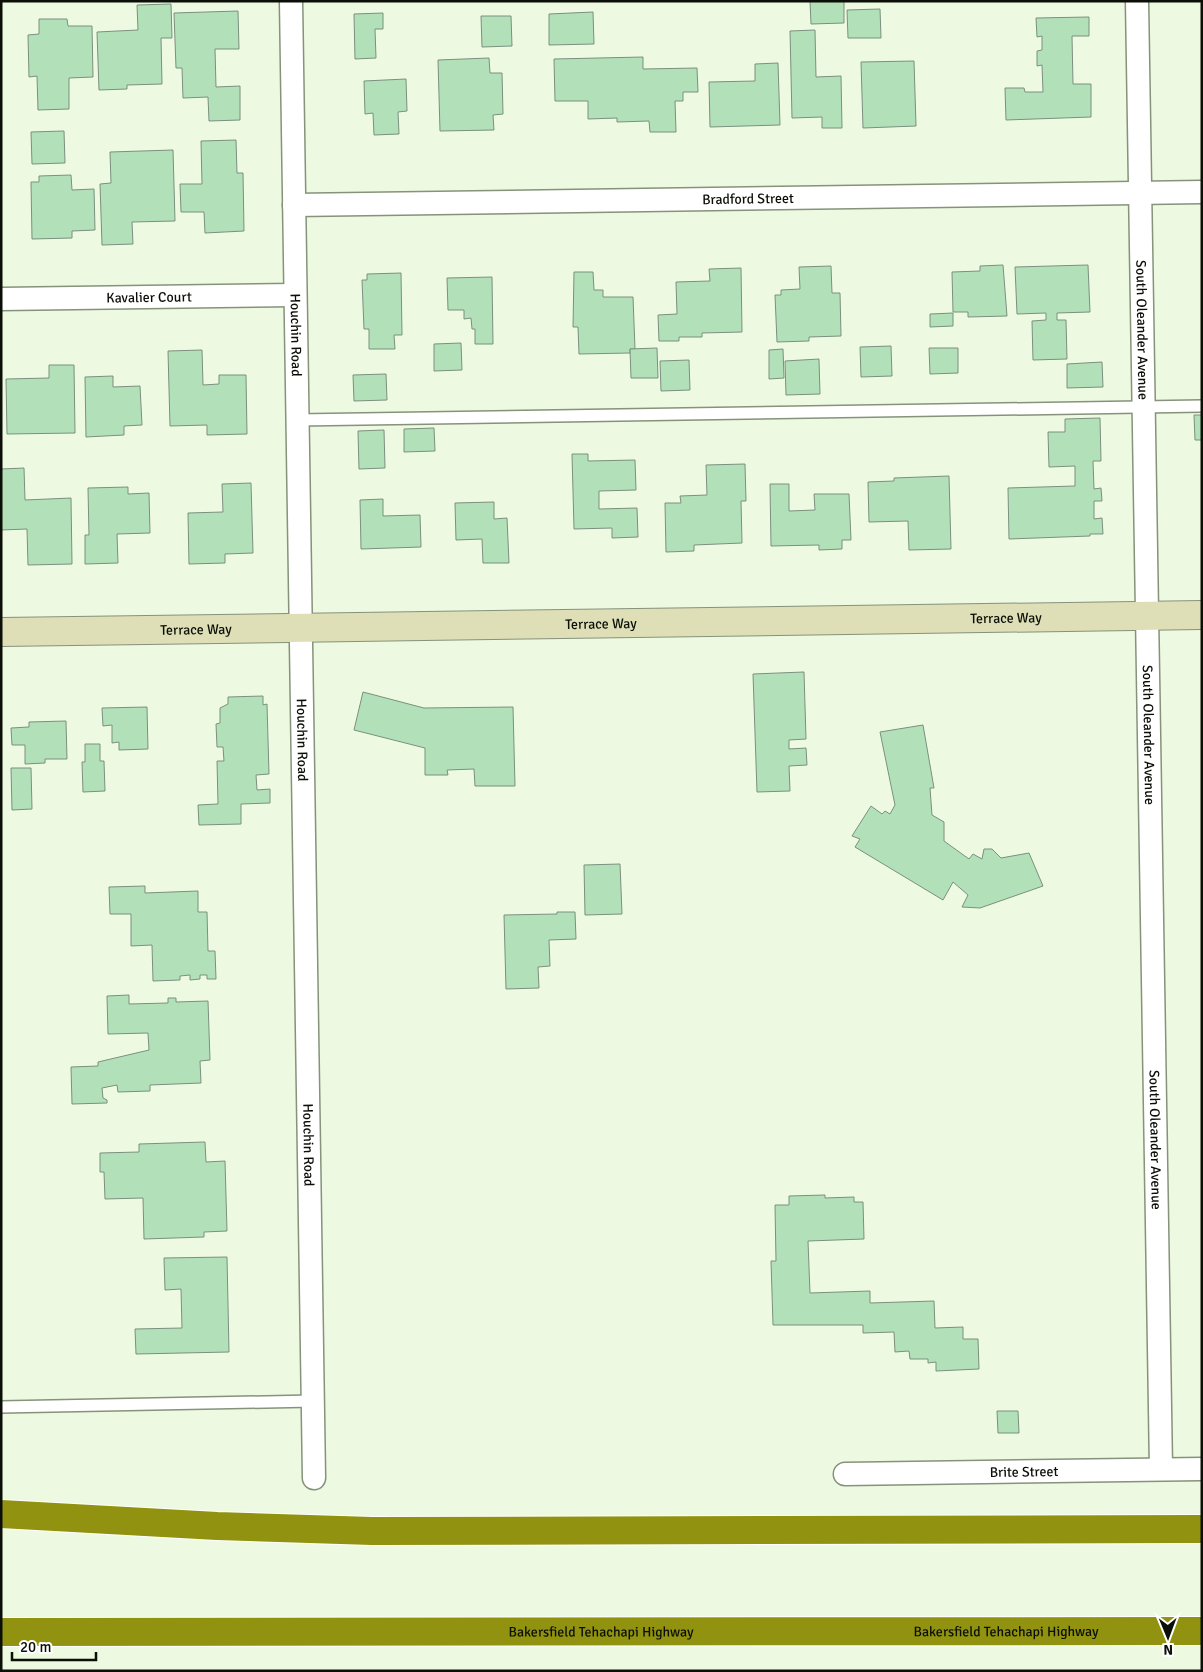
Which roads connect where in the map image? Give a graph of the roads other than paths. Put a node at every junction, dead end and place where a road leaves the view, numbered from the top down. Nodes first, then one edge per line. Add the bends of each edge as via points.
1 (291, 1) edge
2 (1137, 1) edge
3 (1140, 192) junction
4 (1202, 192) edge
5 (294, 205) junction
6 (296, 295) junction
7 (1, 299) edge
8 (1202, 406) edge
9 (1144, 407) junction
10 (297, 420) junction
11 (1202, 614) edge
12 (1147, 615) junction
13 (300, 628) junction
14 (1, 632) edge
15 (313, 1400) junction
16 (1, 1407) edge
17 (1161, 1469) junction
18 (1202, 1469) edge
19 (845, 1474) dead end
20 (314, 1478) dead end
21 (1, 1514) edge
22 (1202, 1529) edge
23 (1202, 1631) edge
24 (1, 1632) edge

1 - 5 street, Houchin Road
2 - 3 street, South Oleander Avenue
3 - 4 street, Bradford Street
3 - 5 street, Bradford Street
3 - 9 street, South Oleander Avenue
5 - 6 street, Houchin Road
6 - 7 street, Kavalier Court
6 - 10 street, Houchin Road
8 - 9 lane
9 - 10 lane
9 - 12 street, South Oleander Avenue
10 - 13 street, Houchin Road
11 - 12 street, Terrace Way
12 - 13 street, Terrace Way
12 - 17 street, South Oleander Avenue
13 - 14 street, Terrace Way
13 - 15 street, Houchin Road
15 - 16 lane
15 - 20 street, Houchin Road
17 - 18 street, Brite Street
17 - 19 street, Brite Street
21 - 22 highway via 217,1526 400,1531
23 - 24 highway, Bakersfield Tehachapi Highway

